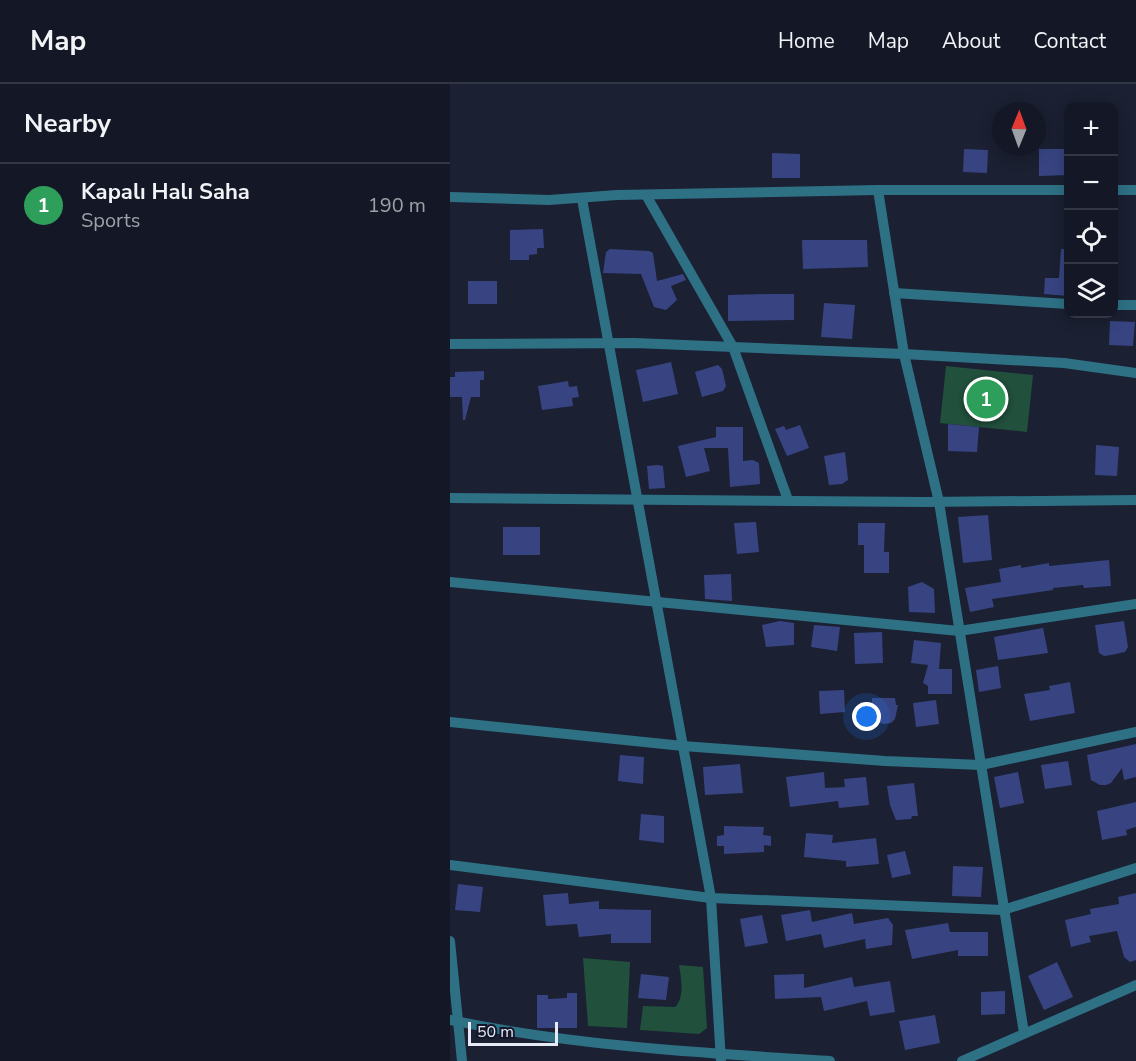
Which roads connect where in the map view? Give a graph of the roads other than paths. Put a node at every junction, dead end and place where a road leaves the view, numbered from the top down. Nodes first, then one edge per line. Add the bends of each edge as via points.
1 (878, 190) junction
2 (1064, 190) edge
3 (1118, 190) edge
4 (1136, 190) edge
5 (646, 195) junction
6 (450, 197) edge
7 (582, 199) junction
8 (894, 293) junction
9 (1064, 304) edge
10 (1118, 305) edge
11 (1136, 305) edge
12 (609, 343) junction
13 (450, 344) edge
14 (734, 347) junction
15 (904, 354) junction
16 (1136, 373) edge
17 (450, 498) edge
18 (638, 498) junction
19 (788, 500) junction
20 (1136, 500) edge
21 (939, 502) junction
22 (450, 582) edge
23 (657, 603) junction
24 (1136, 604) edge
25 (960, 631) junction
26 (450, 722) edge
27 (1136, 732) edge
28 (683, 746) junction
29 (981, 765) junction
30 (450, 865) edge
31 (1136, 868) edge
32 (711, 898) junction
33 (1004, 910) junction
34 (450, 941) edge
35 (1136, 985) edge
36 (455, 1021) edge
37 (1024, 1032) junction
38 (721, 1058) edge
39 (462, 1061) edge
40 (830, 1061) edge
41 (963, 1061) edge

1 - 2 street
1 - 5 street
1 - 8 street
3 - 4 street
5 - 7 street
5 - 14 street
6 - 7 street
7 - 12 street
8 - 9 street
8 - 15 street
10 - 11 street
12 - 13 street
12 - 14 street
12 - 18 street
14 - 15 street
14 - 19 street
15 - 16 street via 1064,363
15 - 21 street
17 - 18 street
18 - 19 street
18 - 23 street
19 - 21 street
20 - 21 street
21 - 25 street
22 - 23 street
23 - 25 street
23 - 28 street
24 - 25 street
25 - 29 street
26 - 28 street
27 - 29 street
28 - 29 street
28 - 32 street
29 - 33 street
30 - 32 street
31 - 33 street
32 - 33 street
32 - 38 street
33 - 37 street
34 - 36 street
35 - 37 street
36 - 38 street via 569,1040
36 - 39 street
37 - 41 street
38 - 40 street

